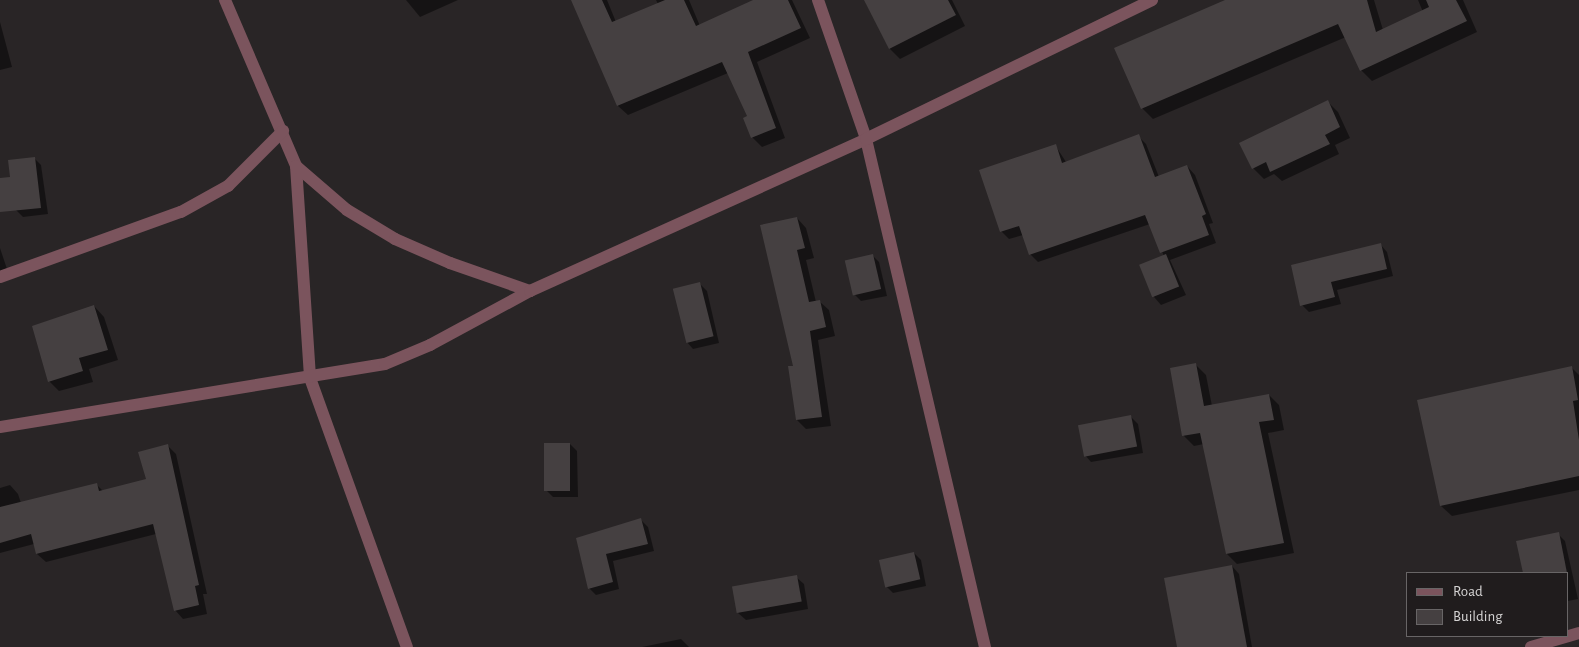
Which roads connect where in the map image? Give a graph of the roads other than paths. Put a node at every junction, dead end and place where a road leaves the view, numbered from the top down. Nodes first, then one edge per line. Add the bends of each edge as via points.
1 (226, 0) edge
2 (818, 0) edge
3 (1152, 0) edge
4 (283, 130) junction
5 (866, 139) junction
6 (296, 166) junction
7 (0, 277) edge
8 (530, 291) junction
9 (310, 378) junction
10 (0, 427) edge
11 (1565, 637) edge
12 (407, 647) edge
13 (985, 647) edge
14 (1531, 647) edge

1 - 4 street
2 - 5 street
3 - 5 street
4 - 6 street
4 - 7 street via 228,186 181,212
5 - 8 street
5 - 13 street
6 - 8 street via 347,210 395,240
6 - 9 street
8 - 9 street via 430,345 386,364
9 - 10 street
9 - 12 street
11 - 14 street

